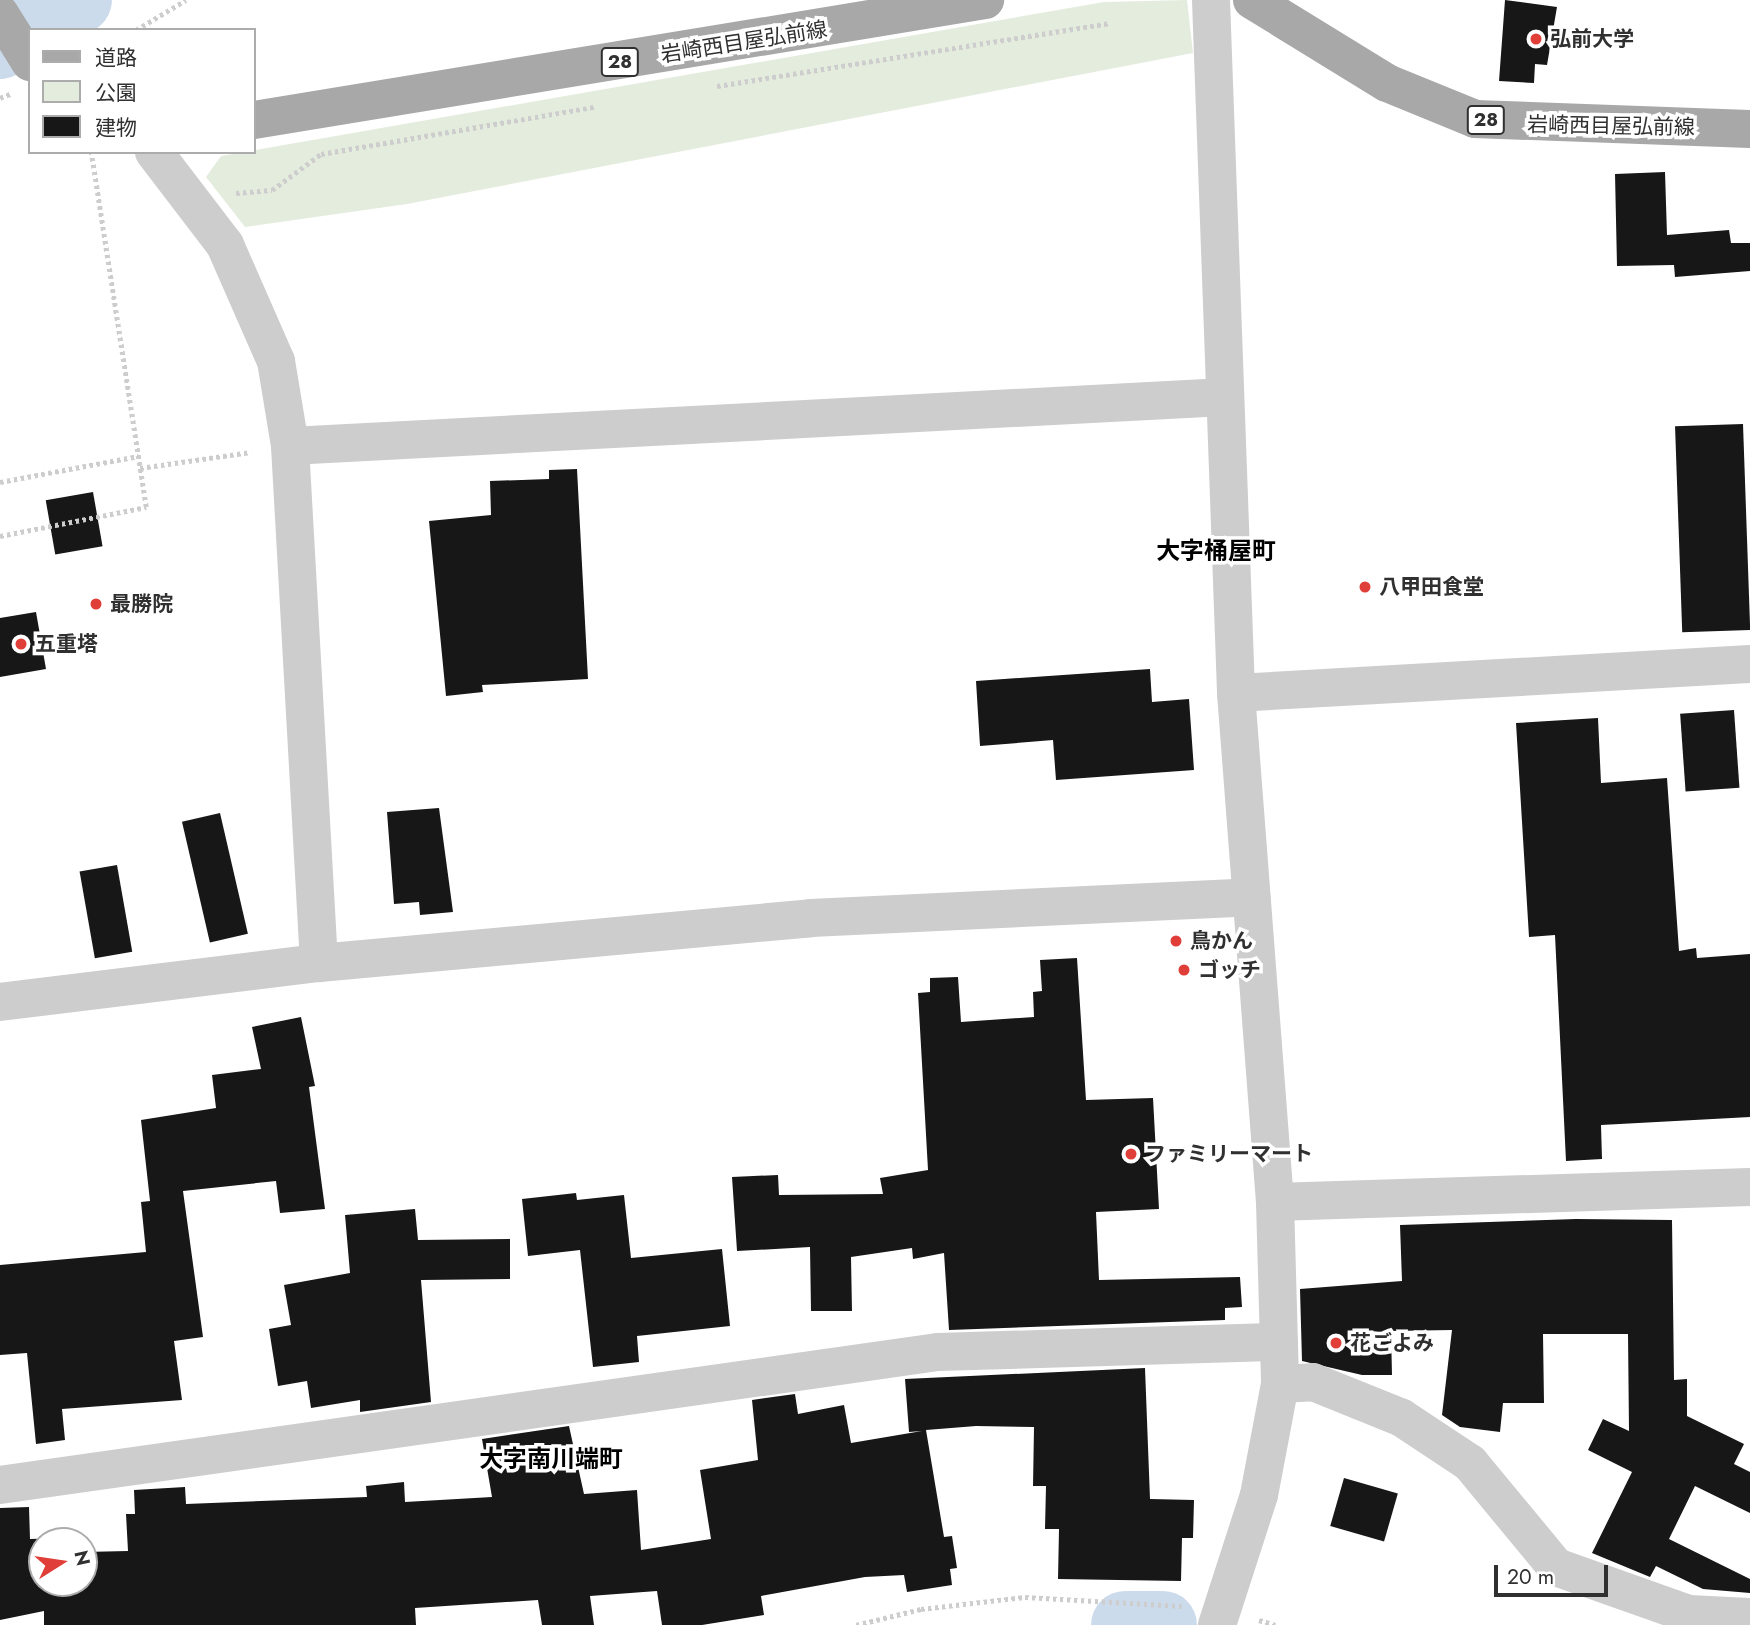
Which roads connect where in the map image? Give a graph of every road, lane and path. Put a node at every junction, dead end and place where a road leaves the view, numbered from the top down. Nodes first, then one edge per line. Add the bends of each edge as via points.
1 (187, 0) edge
2 (985, 0) edge
3 (1211, 0) edge
4 (1252, 0) edge
5 (0, 14) edge
6 (1110, 23) dead end
7 (139, 28) edge
8 (28, 59) edge
9 (709, 88) dead end
10 (601, 105) dead end
11 (256, 120) edge
12 (1750, 129) edge
13 (91, 154) edge
14 (156, 154) edge
15 (230, 190) dead end
16 (1225, 397) junction
17 (290, 446) junction
18 (139, 456) junction
19 (140, 468) junction
20 (0, 482) edge
21 (0, 536) edge
22 (1750, 664) edge
23 (1236, 693) junction
24 (1252, 897) junction
25 (319, 963) junction
26 (0, 1002) edge
27 (1750, 1188) edge
28 (1275, 1202) junction
29 (1279, 1342) junction
30 (1280, 1384) junction
31 (0, 1485) edge
32 (1750, 1616) edge
33 (1220, 1619) edge
34 (856, 1625) edge

1 - 7 path
2 - 11 main road, 岩崎西目屋弘前線 / 28
3 - 16 street
4 - 12 main road, 岩崎西目屋弘前線 / 28 via 1387,83 1475,118
5 - 8 main road
6 - 9 path
10 - 15 path via 383,148 321,154 272,190 245,196
13 - 18 path
14 - 17 street via 225,245 263,321
16 - 17 street
16 - 23 street
17 - 19 path
17 - 25 street
18 - 19 path
18 - 20 path
19 - 21 path via 146,508
22 - 23 street
23 - 24 street
24 - 25 street via 811,918
24 - 28 street
25 - 26 street
27 - 28 street
28 - 29 street
29 - 30 street
29 - 31 street via 939,1352
30 - 32 street via 1314,1382 1413,1426 1470,1463 1556,1567 1689,1614
30 - 33 street via 1259,1495
33 - 34 path via 1025,1597 921,1609

